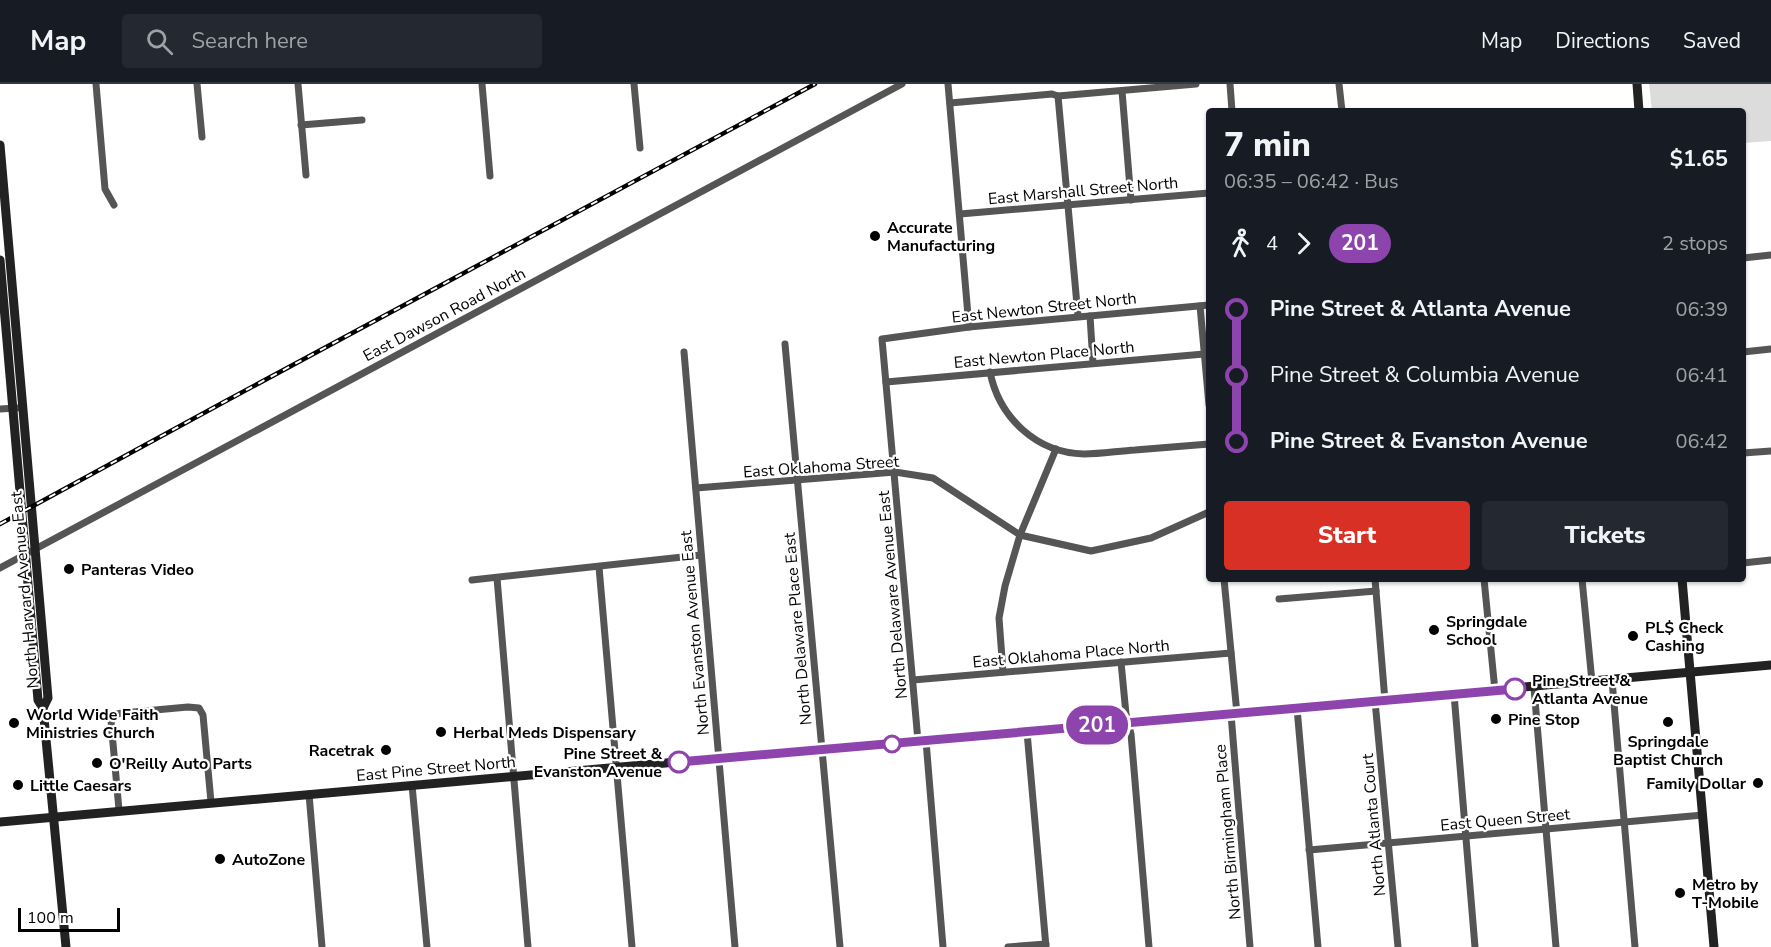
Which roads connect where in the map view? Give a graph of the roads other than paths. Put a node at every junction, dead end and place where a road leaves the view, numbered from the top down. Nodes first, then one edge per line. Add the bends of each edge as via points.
1 (96, 84) edge
2 (197, 84) edge
3 (298, 84) edge
4 (482, 84) edge
5 (634, 84) edge
6 (902, 84) edge
7 (948, 84) edge
8 (1051, 84) edge
9 (1196, 84) edge
10 (1230, 84) edge
11 (1339, 84) edge
12 (1637, 84) edge
13 (1122, 92) junction
14 (1055, 95) junction
15 (950, 104) junction
16 (1232, 108) edge
17 (1342, 108) edge
18 (1640, 108) edge
19 (362, 120) dead end
20 (301, 125) junction
21 (202, 137) dead end
22 (0, 145) edge
23 (640, 148) dead end
24 (306, 175) dead end
25 (490, 176) dead end
26 (1206, 193) edge
27 (1131, 200) junction
28 (3, 204) edge
29 (114, 205) dead end
30 (1068, 205) junction
31 (960, 214) junction
32 (1771, 255) edge
33 (1746, 258) edge
34 (0, 260) edge
35 (14, 298) junction
36 (3, 300) junction
37 (1200, 306) junction
38 (1206, 306) edge
39 (1078, 316) junction
40 (1090, 316) junction
41 (969, 327) junction
42 (882, 339) joint
43 (785, 345) dead end
44 (1771, 349) edge
45 (684, 352) dead end
46 (1746, 352) edge
47 (1204, 354) junction
48 (1093, 363) junction
49 (990, 372) junction
50 (1206, 374) edge
51 (886, 382) junction
52 (18, 408) junction
53 (0, 409) edge
54 (1206, 444) edge
55 (1056, 449) junction
56 (1771, 451) edge
57 (1746, 453) edge
58 (895, 472) junction
59 (798, 481) junction
60 (696, 488) junction
61 (1206, 513) edge
62 (1020, 536) junction
63 (35, 550) junction
64 (26, 555) junction
65 (701, 555) junction
66 (1771, 560) edge
67 (1746, 563) edge
68 (599, 567) junction
69 (0, 568) edge
70 (497, 578) junction
71 (472, 580) dead end
72 (1224, 582) edge
73 (1375, 582) edge
74 (1484, 582) edge
75 (1582, 582) edge
76 (1682, 582) edge
77 (1376, 591) junction
78 (1280, 599) dead end
79 (37, 631) junction
80 (1231, 653) junction
81 (1121, 662) junction
82 (1771, 665) edge
83 (1003, 672) junction
84 (1691, 673) junction
85 (913, 680) junction
86 (1612, 680) junction
87 (1592, 682) junction
88 (1533, 688) junction
89 (1495, 691) junction
90 (1455, 694) junction
91 (1380, 701) junction
92 (1297, 708) junction
93 (1234, 714) junction
94 (1128, 723) junction
95 (1028, 732) junction
96 (922, 741) junction
97 (822, 750) junction
98 (719, 758) junction
99 (616, 767) junction
100 (514, 776) junction
101 (412, 785) junction
102 (309, 794) junction
103 (211, 802) junction
104 (119, 810) junction
105 (1703, 815) junction
106 (54, 816) junction
107 (0, 822) edge
108 (1624, 822) junction
109 (1546, 829) junction
110 (1466, 836) junction
111 (1387, 843) junction
112 (1310, 850) junction
113 (1046, 945) edge
114 (66, 947) edge
115 (322, 947) edge
116 (427, 947) edge
117 (528, 947) edge
118 (632, 947) edge
119 (735, 947) edge
120 (840, 947) edge
121 (943, 947) edge
122 (1008, 947) edge
123 (1149, 947) edge
124 (1250, 947) edge
125 (1318, 947) edge
126 (1398, 947) edge
127 (1475, 947) edge
128 (1556, 947) edge
129 (1635, 947) edge
130 (1714, 947) edge

1 - 29 street via 105,189
2 - 21 street
3 - 20 street
4 - 25 street
5 - 23 street
6 - 63 street, East Dawson Road North
7 - 15 street
8 - 14 street
9 - 13 street
10 - 16 street
11 - 17 street
12 - 18 main road
13 - 14 street
13 - 27 street
14 - 15 street
14 - 30 street
15 - 31 street
19 - 20 street
20 - 24 street
22 - 28 main road, North Harvard Avenue East
26 - 27 street, East Marshall Street North
27 - 30 street, East Marshall Street North
28 - 35 main road, North Harvard Avenue East
30 - 31 street, East Marshall Street North
30 - 39 street
31 - 41 street
32 - 33 street
34 - 36 main road, North Harvard Avenue East
35 - 36 main road
35 - 52 main road, North Harvard Avenue East
36 - 52 main road, North Harvard Avenue East
37 - 38 street, East Newton Street North
37 - 40 street, East Newton Street North
37 - 47 street
39 - 40 street, East Newton Street North
39 - 41 street, East Newton Street North
40 - 48 street
41 - 42 street, East Newton Street North
42 - 51 street, North Delaware Avenue East
43 - 59 street, North Delaware Place East
44 - 46 street
45 - 60 street, North Evanston Avenue East
47 - 48 street, East Newton Place North
47 - 50 street
48 - 49 street, East Newton Place North
49 - 51 street, East Newton Place North
49 - 55 street via 993,389 1008,415 1034,439
51 - 58 street, North Delaware Avenue East
52 - 53 street
52 - 63 main road, North Harvard Avenue East
52 - 64 main road, North Harvard Avenue East
54 - 55 street via 1084,454
55 - 62 street
56 - 57 street
58 - 59 street, East Oklahoma Street
58 - 62 street, East Oklahoma Street via 933,478
58 - 85 street, North Delaware Avenue East
59 - 60 street, East Oklahoma Street
59 - 97 street, North Delaware Place East
60 - 65 street, North Evanston Avenue East
61 - 62 street, East Oklahoma Street via 1151,538 1091,551
62 - 83 street via 1000,604
63 - 64 street, East Dawson Road North
63 - 79 main road, North Harvard Avenue East
64 - 69 street, East Dawson Road North
64 - 79 main road, North Harvard Avenue East
65 - 68 street
65 - 98 street, North Evanston Avenue East
66 - 67 street
68 - 70 street
68 - 99 street
70 - 71 street
70 - 100 street
72 - 80 street, North Birmingham Place
73 - 77 street, North Atlanta Court
74 - 89 street
75 - 87 street
76 - 84 main road
77 - 78 street
77 - 91 street, North Atlanta Court
79 - 106 main road, North Harvard Avenue East via 38,700 43,708
80 - 81 street, East Oklahoma Place North
80 - 93 street, North Birmingham Place
81 - 83 street, East Oklahoma Place North
81 - 94 street
82 - 84 main road, East Pine Street North
83 - 85 street, East Oklahoma Place North
84 - 86 main road, East Pine Street North
84 - 105 main road
85 - 96 street, North Delaware Avenue East
86 - 87 main road, East Pine Street North
86 - 108 street
87 - 88 main road, East Pine Street North
88 - 89 main road, East Pine Street North
88 - 109 street
89 - 90 main road, East Pine Street North
90 - 91 main road, East Pine Street North
90 - 110 street
91 - 92 main road, East Pine Street North
91 - 111 street, North Atlanta Court
92 - 93 main road, East Pine Street North
92 - 112 street
93 - 94 main road, East Pine Street North
93 - 124 street, North Birmingham Place
94 - 95 main road, East Pine Street North
94 - 123 street
95 - 96 main road, East Pine Street North
95 - 113 street
96 - 97 main road, East Pine Street North
96 - 121 street, North Delaware Avenue East
97 - 98 main road, East Pine Street North
97 - 120 street, North Delaware Place East
98 - 99 main road, East Pine Street North
98 - 119 street, North Evanston Avenue East
99 - 100 main road, East Pine Street North
99 - 118 street
100 - 101 main road, East Pine Street North
100 - 117 street
101 - 102 main road, East Pine Street North
101 - 116 street
102 - 103 main road, East Pine Street North
102 - 115 street
103 - 104 main road, East Pine Street North
103 - 104 street via 204,720 199,708 188,707 113,717
104 - 106 main road, East Pine Street North
105 - 108 street, East Queen Street
105 - 130 main road
106 - 107 main road, East Pine Street North
106 - 114 main road, North Harvard Avenue East
108 - 109 street, East Queen Street
108 - 129 street
109 - 110 street, East Queen Street
109 - 128 street
110 - 111 street, East Queen Street
110 - 127 street
111 - 112 street, East Queen Street
111 - 126 street, North Atlanta Court
112 - 125 street
113 - 122 street

